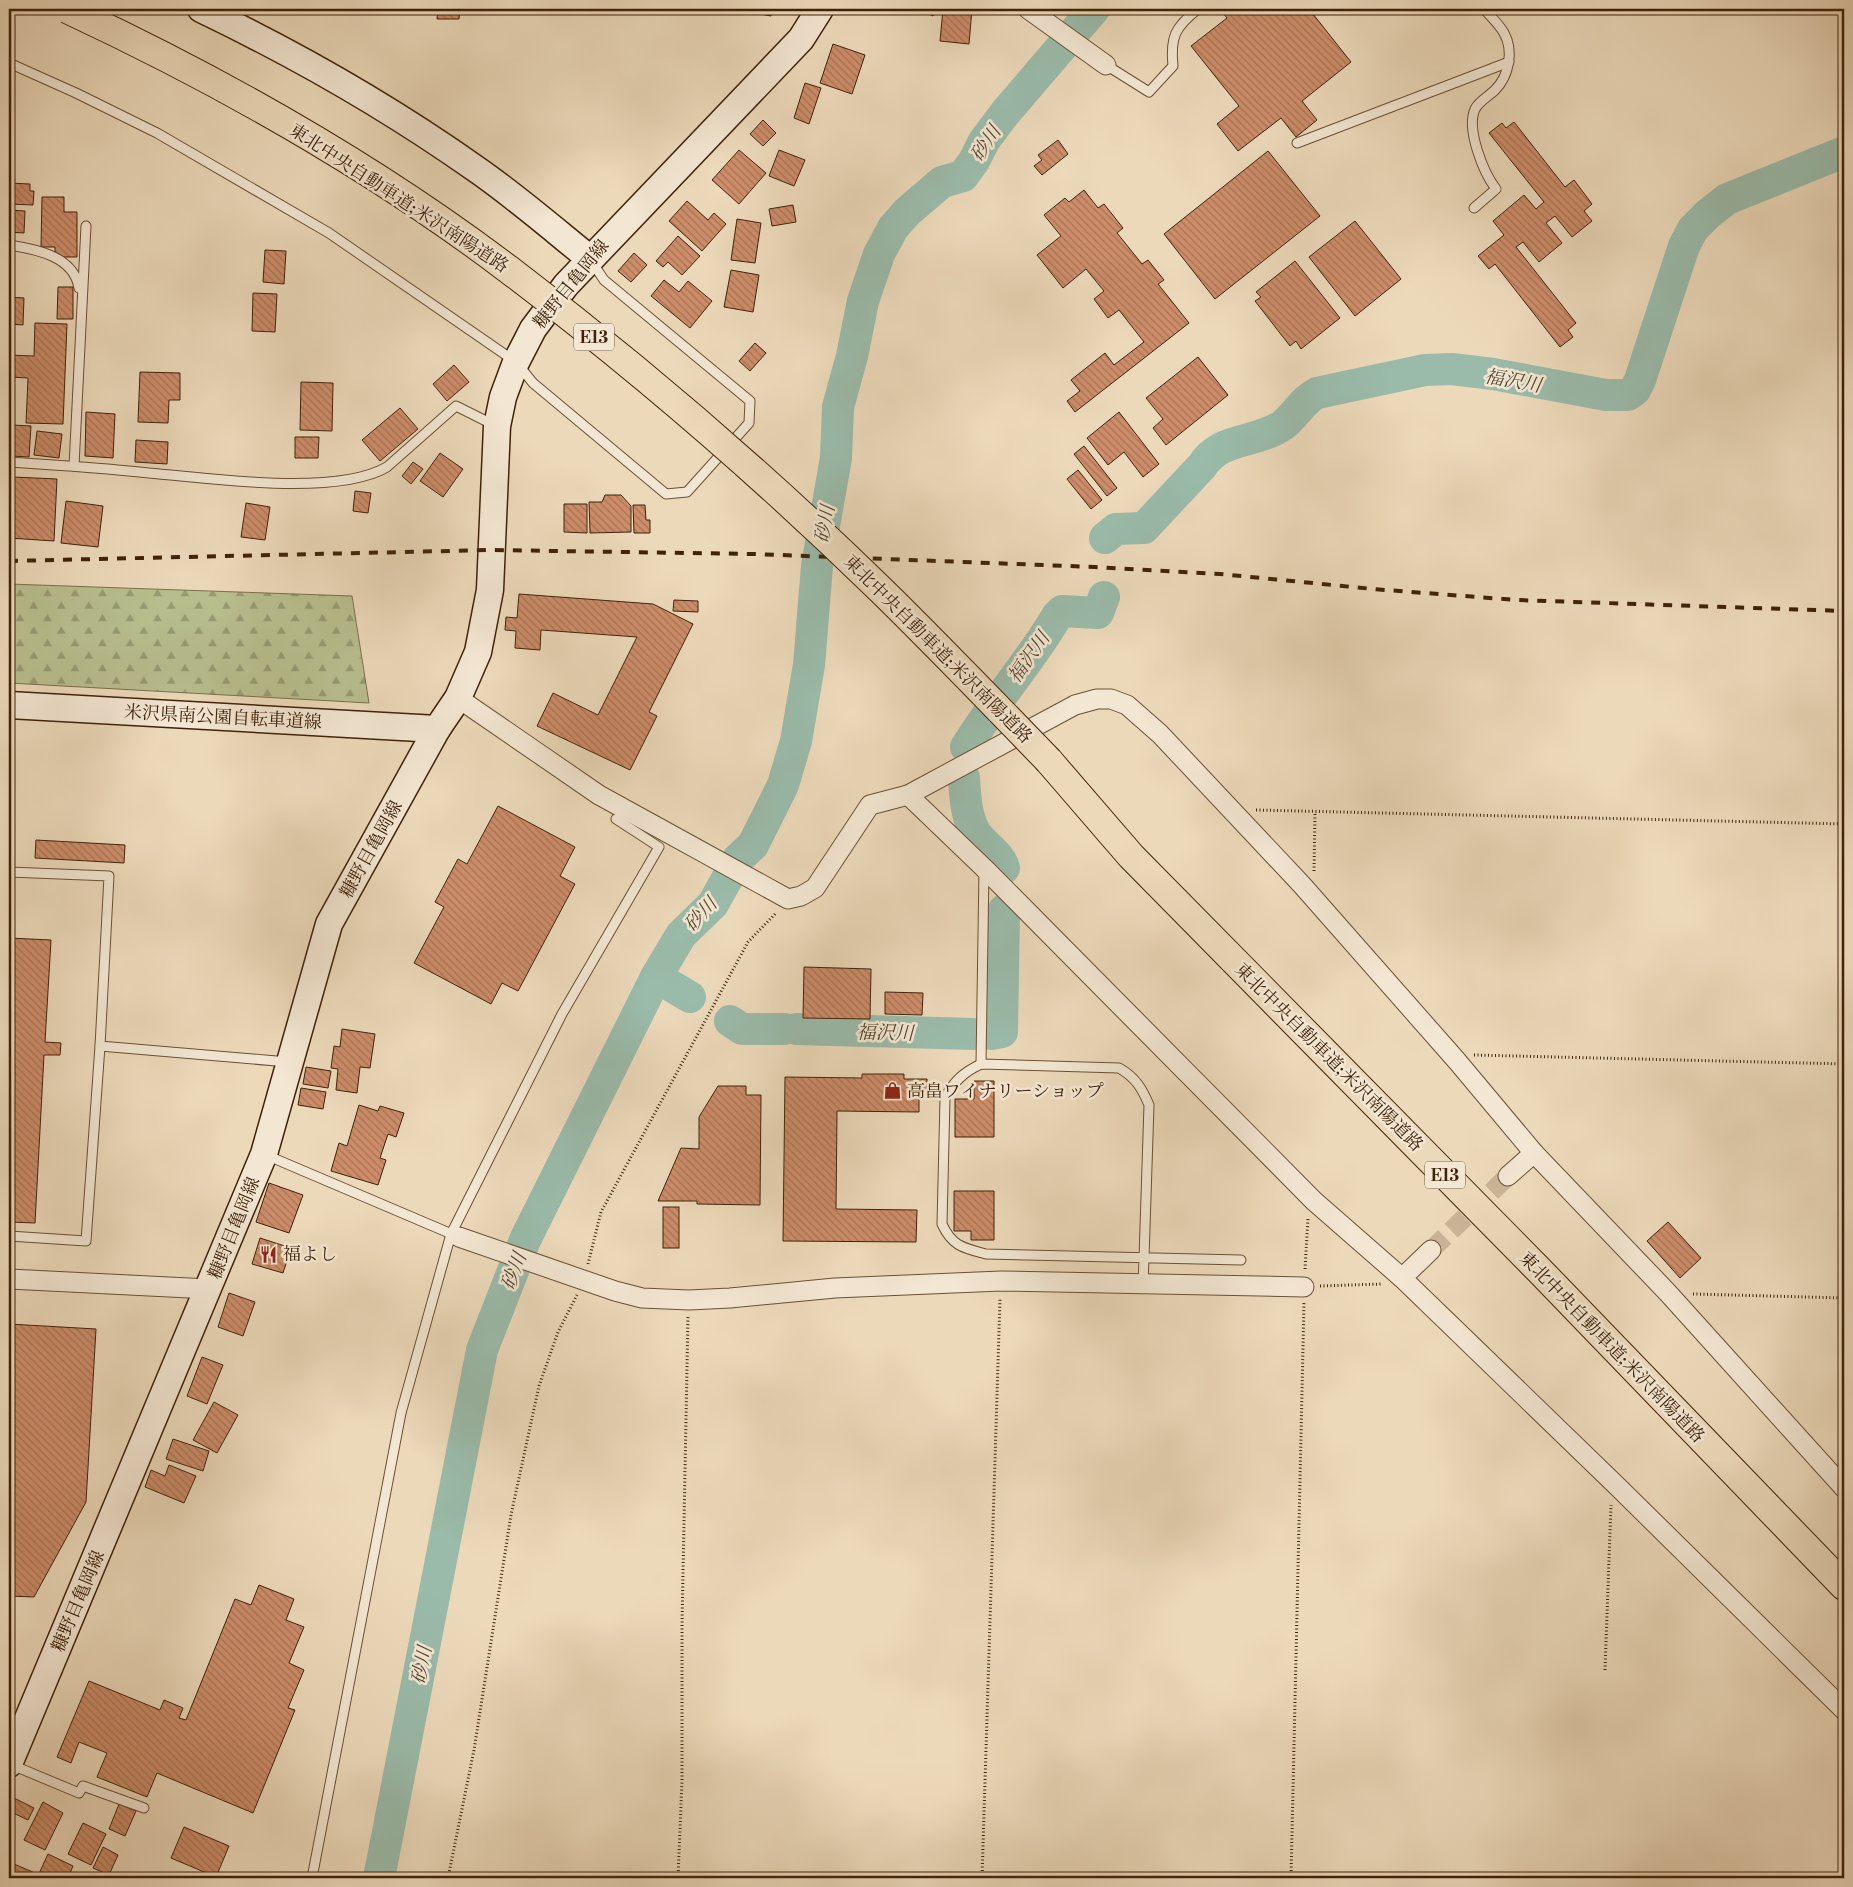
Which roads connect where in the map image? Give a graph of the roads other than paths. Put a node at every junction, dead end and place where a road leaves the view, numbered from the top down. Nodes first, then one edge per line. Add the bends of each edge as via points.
1 (67, 9) edge
2 (201, 9) edge
3 (820, 9) edge
4 (1029, 9) edge
5 (1198, 9) edge
6 (1484, 9) edge
7 (1509, 62) junction
8 (9, 63) edge
9 (1106, 65) joint
10 (1297, 143) dead end
11 (1474, 208) dead end
12 (86, 226) dead end
13 (9, 245) edge
14 (589, 258) junction
15 (81, 300) junction
16 (516, 362) junction
17 (497, 426) junction
18 (9, 462) edge
19 (74, 466) junction
20 (458, 698) junction
21 (9, 705) edge
22 (437, 729) junction
23 (1049, 761) junction
24 (908, 795) junction
25 (616, 819) dead end
26 (984, 868) junction
27 (9, 872) edge
28 (100, 1046) junction
29 (290, 1062) junction
30 (981, 1064) junction
31 (1534, 1153) junction
32 (264, 1154) junction
33 (1508, 1176) tunnel mouth
34 (9, 1236) edge
35 (455, 1236) junction
36 (1431, 1250) tunnel mouth
37 (1144, 1258) junction
38 (1241, 1260) dead end
39 (1402, 1278) junction
40 (9, 1279) edge
41 (1143, 1285) junction
42 (1304, 1287) road end
43 (209, 1289) junction
44 (1844, 1488) edge
45 (1844, 1569) edge
46 (1844, 1586) edge
47 (1844, 1710) edge
48 (9, 1764) edge
49 (144, 1808) dead end
50 (312, 1878) edge

1 - 23 highway, 東北中央自動車道;米沢南陽道路 / E13, bridge via 177,62 284,122 390,187 506,268 698,424 801,515 882,591
2 - 14 main road via 359,94 476,169
3 - 14 main road, 糠野目亀岡線 via 801,39
4 - 9 street
5 - 9 lane via 1174,34 1173,66 1149,92
6 - 7 lane via 1504,34
7 - 10 lane
7 - 11 lane via 1504,79 1476,107 1472,120 1487,176 1496,189
8 - 16 lane via 157,133 329,233
12 - 15 lane
13 - 15 lane via 41,250 59,260 77,278
14 - 16 main road, 糠野目亀岡線 via 534,328
14 - 16 lane via 604,280 750,401 749,424 687,492 666,494 533,383
15 - 19 lane
16 - 17 main road, 糠野目亀岡線 via 503,397
17 - 19 lane via 456,406 387,467 374,474 344,481 241,481
17 - 20 main road, 糠野目亀岡線 via 487,616 478,652
18 - 19 lane
20 - 22 main road, 糠野目亀岡線
20 - 24 street via 599,795 781,895 801,896 816,888 870,805
21 - 22 main road, 米沢県南公園自転車道線
22 - 29 main road, 糠野目亀岡線 via 329,924
23 - 45 highway, 東北中央自動車道;米沢南陽道路 / E13 via 1140,845
23 - 46 highway, 東北中央自動車道;米沢南陽道路 / E13 via 1131,856
24 - 26 street
24 - 31 street via 1075,705 1096,699 1111,699 1127,705 1143,717 1302,885
25 - 35 lane via 659,847 562,1014
26 - 30 lane
26 - 39 street via 1314,1201
27 - 28 lane via 109,876
28 - 29 lane
28 - 34 lane via 86,1241
29 - 32 main road, 糠野目亀岡線
30 - 37 lane via 1119,1068 1142,1088 1149,1105
30 - 37 lane via 965,1071 945,1098 942,1224 948,1238 965,1248 986,1254
31 - 33 street
31 - 44 street via 1668,1294
32 - 35 lane
32 - 43 main road, 糠野目亀岡線
35 - 41 street via 642,1298 689,1300 835,1288 1001,1280
35 - 50 lane via 401,1413
36 - 39 street
37 - 38 lane
37 - 41 lane
39 - 47 street
40 - 43 street
41 - 42 street
43 - 48 main road, 糠野目亀岡線
48 - 49 lane via 79,1793 82,1786

